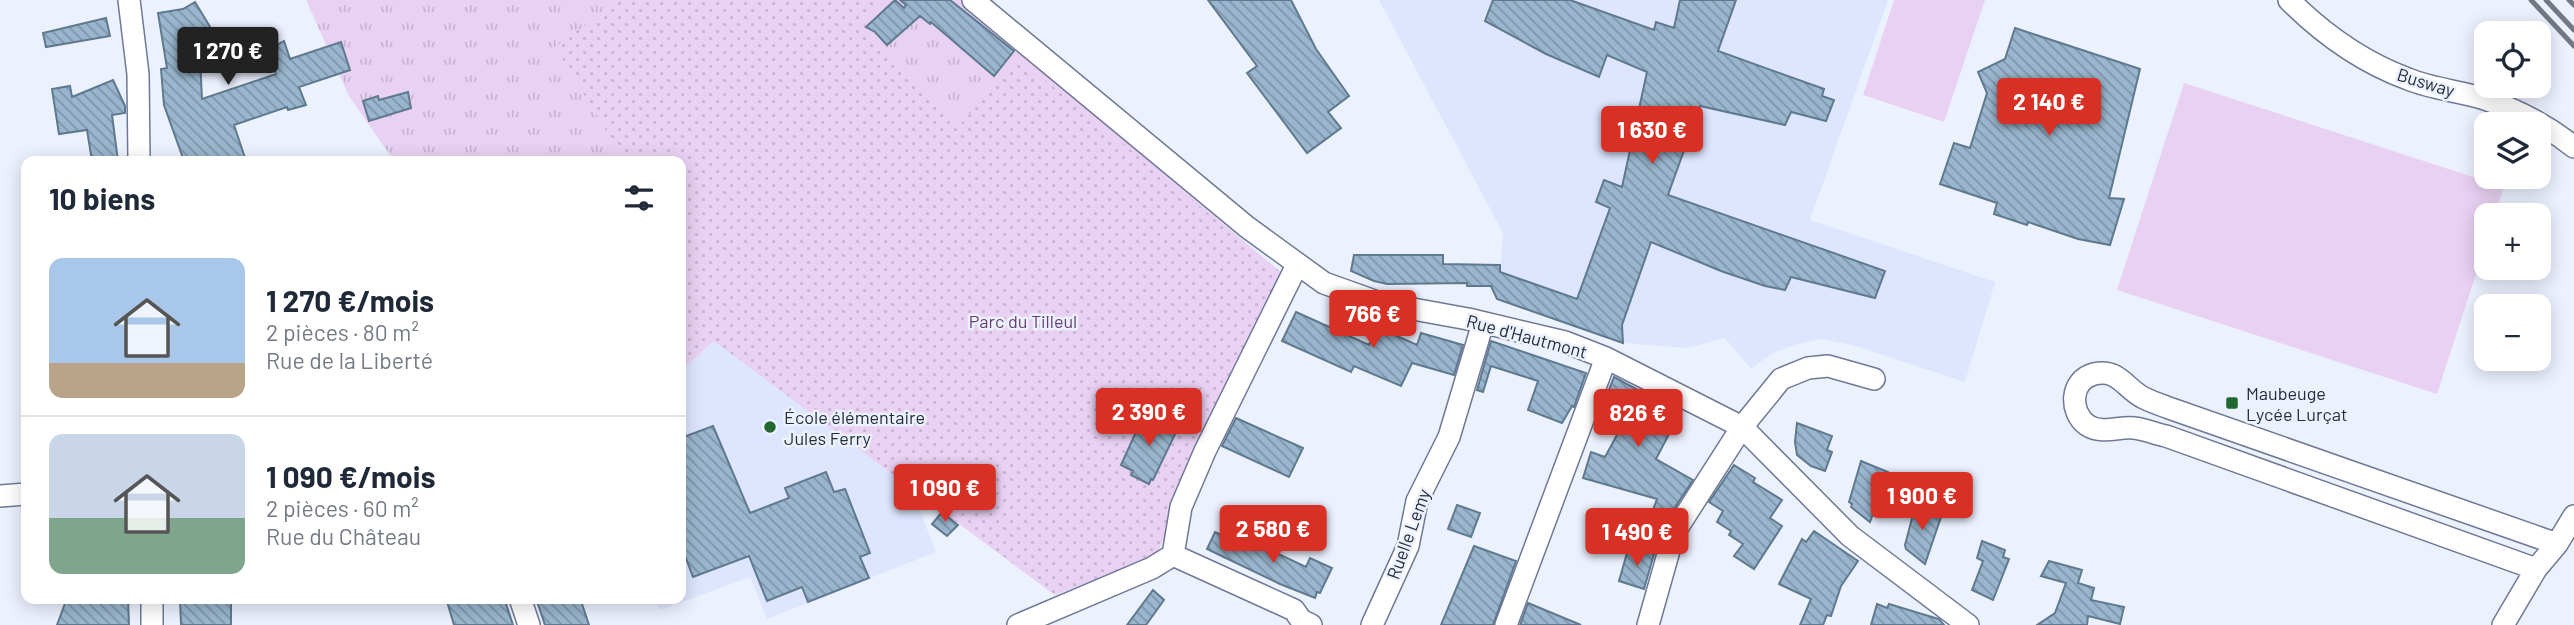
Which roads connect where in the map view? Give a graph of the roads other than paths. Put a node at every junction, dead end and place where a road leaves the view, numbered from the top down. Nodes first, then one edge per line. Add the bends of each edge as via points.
1 (129, 0) edge
2 (973, 0) edge
3 (2291, 3) edge
4 (2574, 147) edge
5 (139, 156) edge
6 (1297, 265) junction
7 (1483, 323) junction
8 (1606, 358) junction
9 (1874, 379) dead end
10 (1742, 427) junction
11 (21, 494) edge
12 (0, 496) edge
13 (2574, 516) edge
14 (2557, 544) junction
15 (1173, 555) junction
16 (2536, 569) junction
17 (152, 604) edge
18 (522, 604) edge
19 (152, 625) edge
20 (529, 625) edge
21 (1018, 625) edge
22 (1311, 625) edge
23 (1372, 625) edge
24 (1506, 625) edge
25 (1647, 625) edge
26 (1968, 625) edge
27 (2503, 625) edge

1 - 5 street via 138,75
2 - 6 street, Rue d'Hautmont
3 - 4 street, Busway via 2341,45 2375,64 2408,80 2514,110
6 - 7 street, Rue d'Hautmont via 1324,283 1380,303
6 - 15 street via 1181,507
7 - 8 street, Rue d'Hautmont via 1565,342
7 - 23 street, Ruelle Lemy via 1449,438 1417,501 1408,546
8 - 10 street, Rue d'Hautmont
8 - 24 street
9 - 10 street via 1828,366 1808,368 1781,379
10 - 25 street via 1674,533
10 - 26 street, Rue d'Hautmont via 1850,536
11 - 12 street
13 - 14 street
14 - 16 street
14 - 16 street via 2169,408 2141,397 2123,379 2109,373 2088,376 2074,393 2078,417 2088,426 2103,430 2133,427 2166,436
15 - 21 street
15 - 22 street via 1294,610 1300,620
16 - 27 street
17 - 19 street
18 - 20 street

